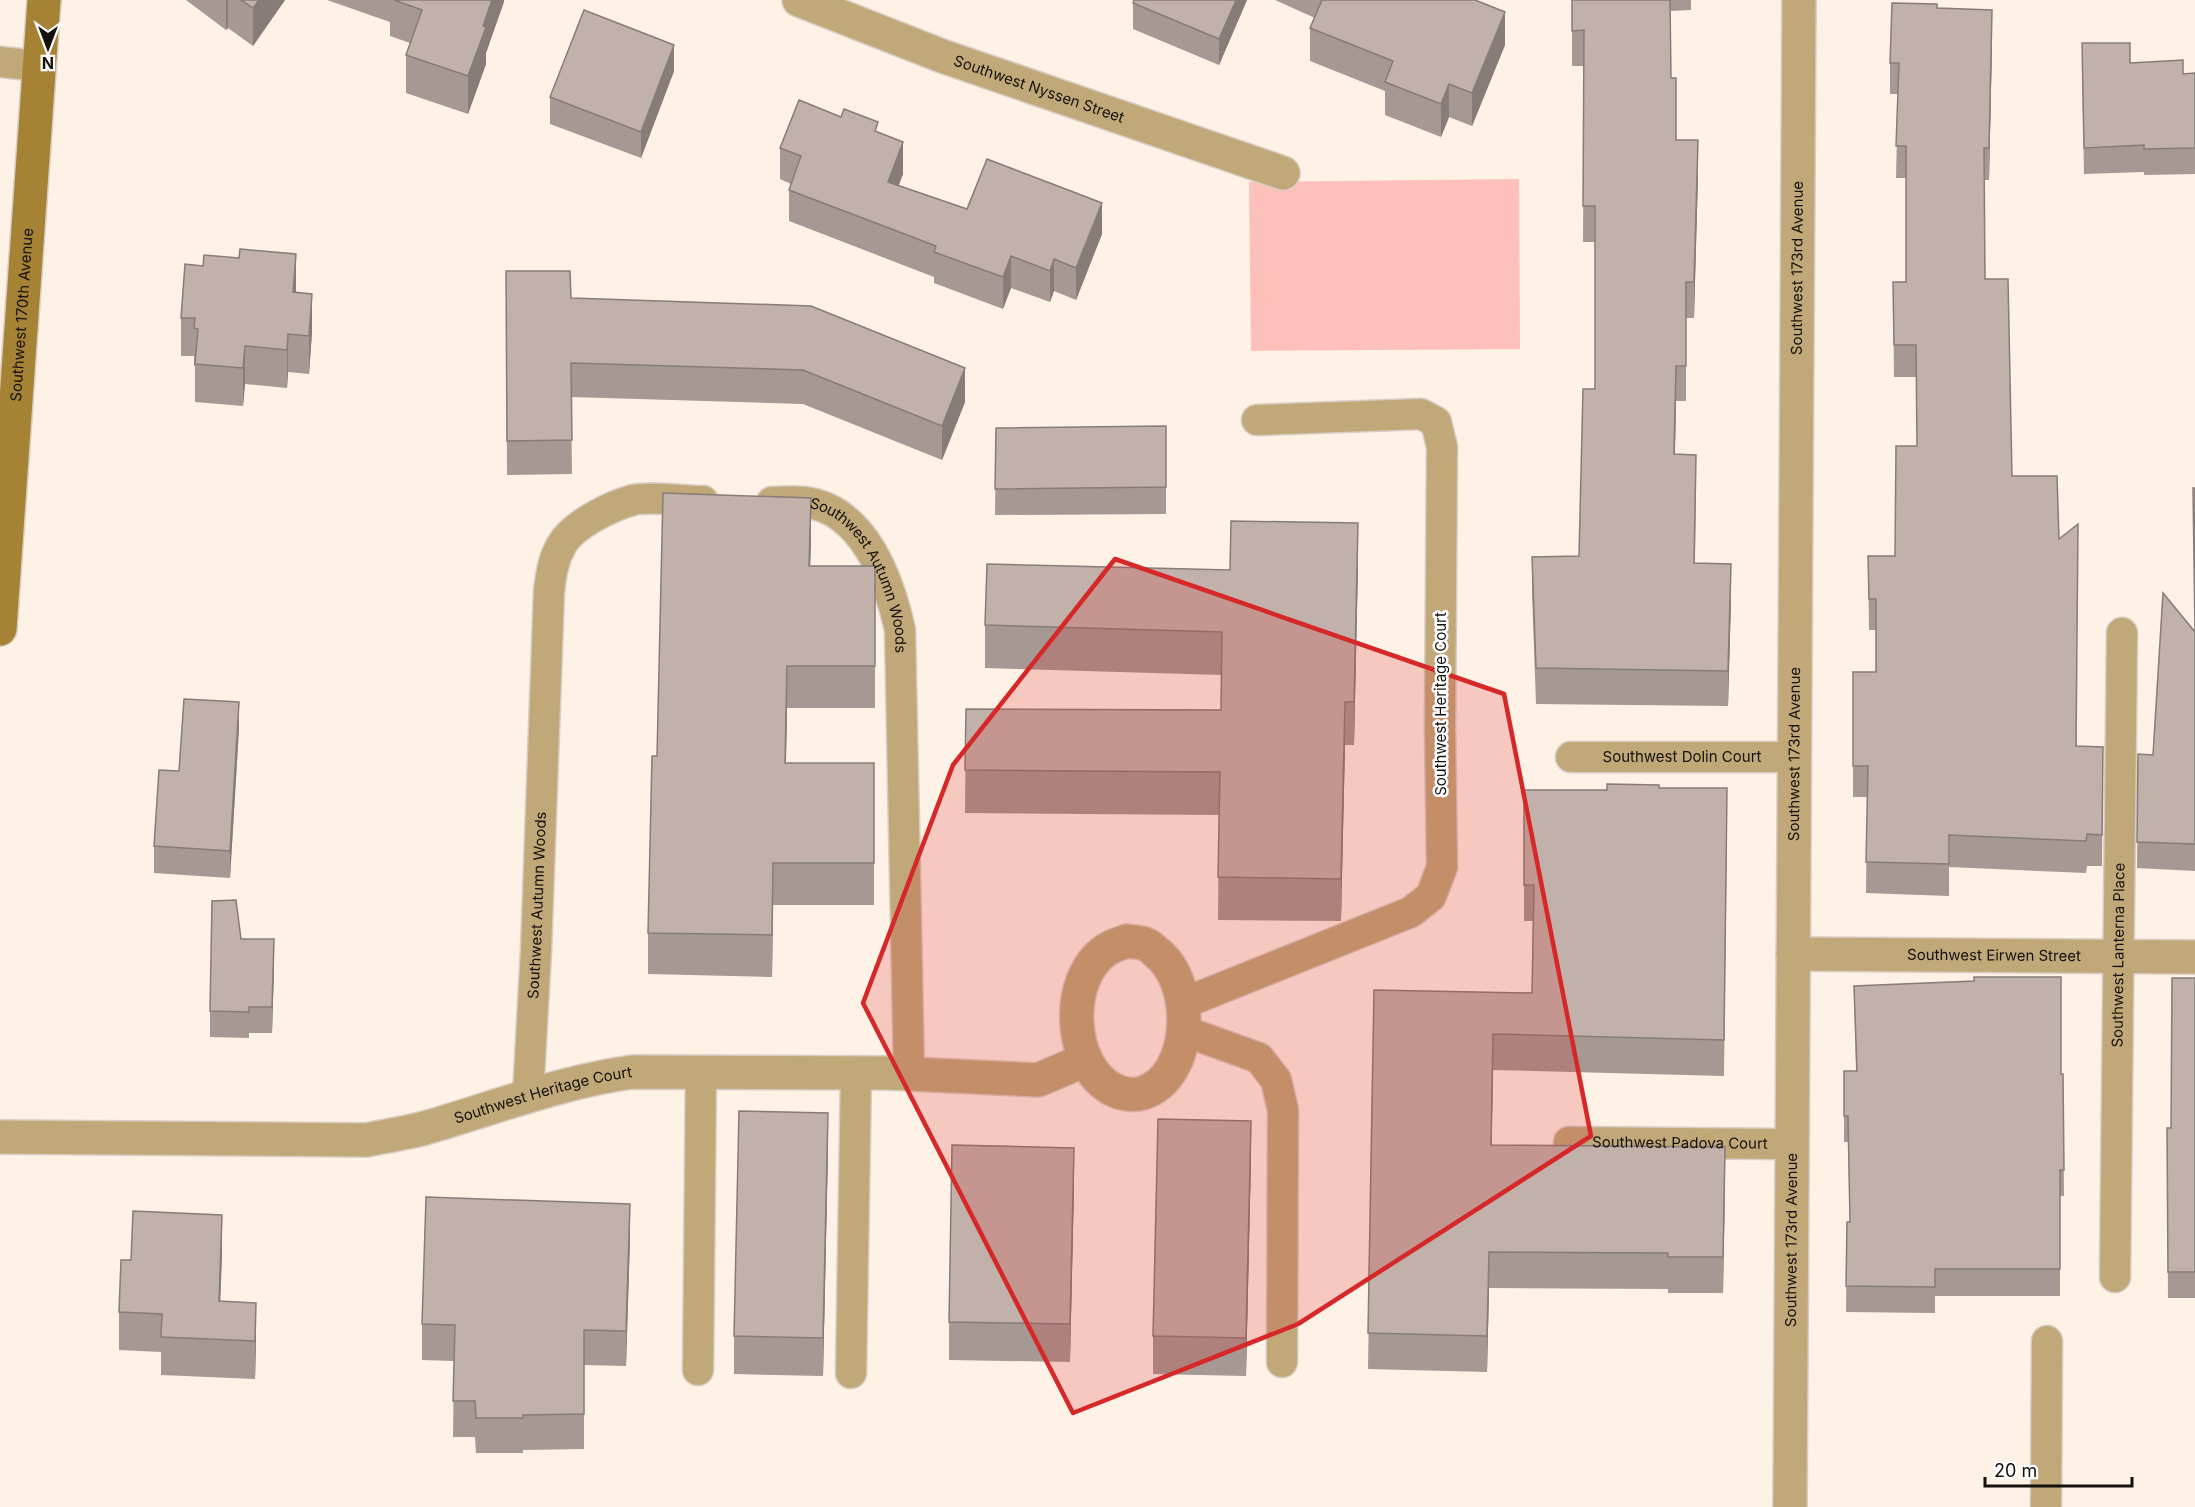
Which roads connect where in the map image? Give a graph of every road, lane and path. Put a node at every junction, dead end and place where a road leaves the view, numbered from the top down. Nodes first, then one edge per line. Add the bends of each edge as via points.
1 (44, 0) edge
2 (799, 0) edge
3 (1799, 0) edge
4 (0, 62) edge
5 (40, 66) junction
6 (1283, 173) dead end
7 (1257, 420) dead end
8 (0, 629) edge
9 (2122, 633) dead end
10 (1571, 757) dead end
11 (1794, 757) junction
12 (1793, 954) junction
13 (2119, 956) junction
14 (2195, 957) edge
15 (1184, 1017) junction
16 (1084, 1060) junction
17 (701, 1071) junction
18 (856, 1073) junction
19 (909, 1074) junction
20 (528, 1095) junction
21 (0, 1137) edge
22 (1569, 1142) dead end
23 (1791, 1144) junction
24 (2115, 1277) dead end
25 (2047, 1341) dead end
26 (1282, 1362) dead end
27 (698, 1370) dead end
28 (851, 1373) dead end
29 (1790, 1507) edge
30 (2046, 1507) edge

1 - 5 main road, Southwest 170th Avenue
2 - 6 street, Southwest Nyssen Street via 942,56
3 - 11 street, Southwest 173rd Avenue
4 - 5 lane
5 - 8 main road, Southwest 170th Avenue
7 - 15 lane, Southwest Heritage Court via 1421,414 1436,422 1442,447 1442,867 1431,896 1411,912
9 - 13 lane, Southwest Lanterna Place
10 - 11 lane, Southwest Dolin Court
11 - 12 street, Southwest 173rd Avenue
12 - 13 street, Southwest Eirwen Street
12 - 23 street, Southwest 173rd Avenue
13 - 14 street, Southwest Eirwen Street
13 - 24 lane, Southwest Lanterna Place
15 - 16 street via 1177,1059 1162,1081 1143,1093 1121,1094 1101,1083
15 - 16 street via 1177,978 1164,957 1147,944 1127,941 1106,950 1088,969 1078,998 1077,1030
15 - 26 lane via 1259,1058 1276,1080 1283,1110
16 - 19 street, Southwest Heritage Court via 1038,1080
17 - 18 street, Southwest Heritage Court
17 - 20 street, Southwest Heritage Court via 632,1072
17 - 27 lane
18 - 19 street, Southwest Heritage Court
18 - 28 lane
19 - 20 lane, Southwest Autumn Woods via 900,630 894,602 876,560 852,524 806,502 635,500 607,510 579,527 561,545 552,568
20 - 21 street, Southwest Heritage Court via 423,1128 366,1140
22 - 23 lane, Southwest Padova Court
23 - 29 street, Southwest 173rd Avenue
25 - 30 lane

